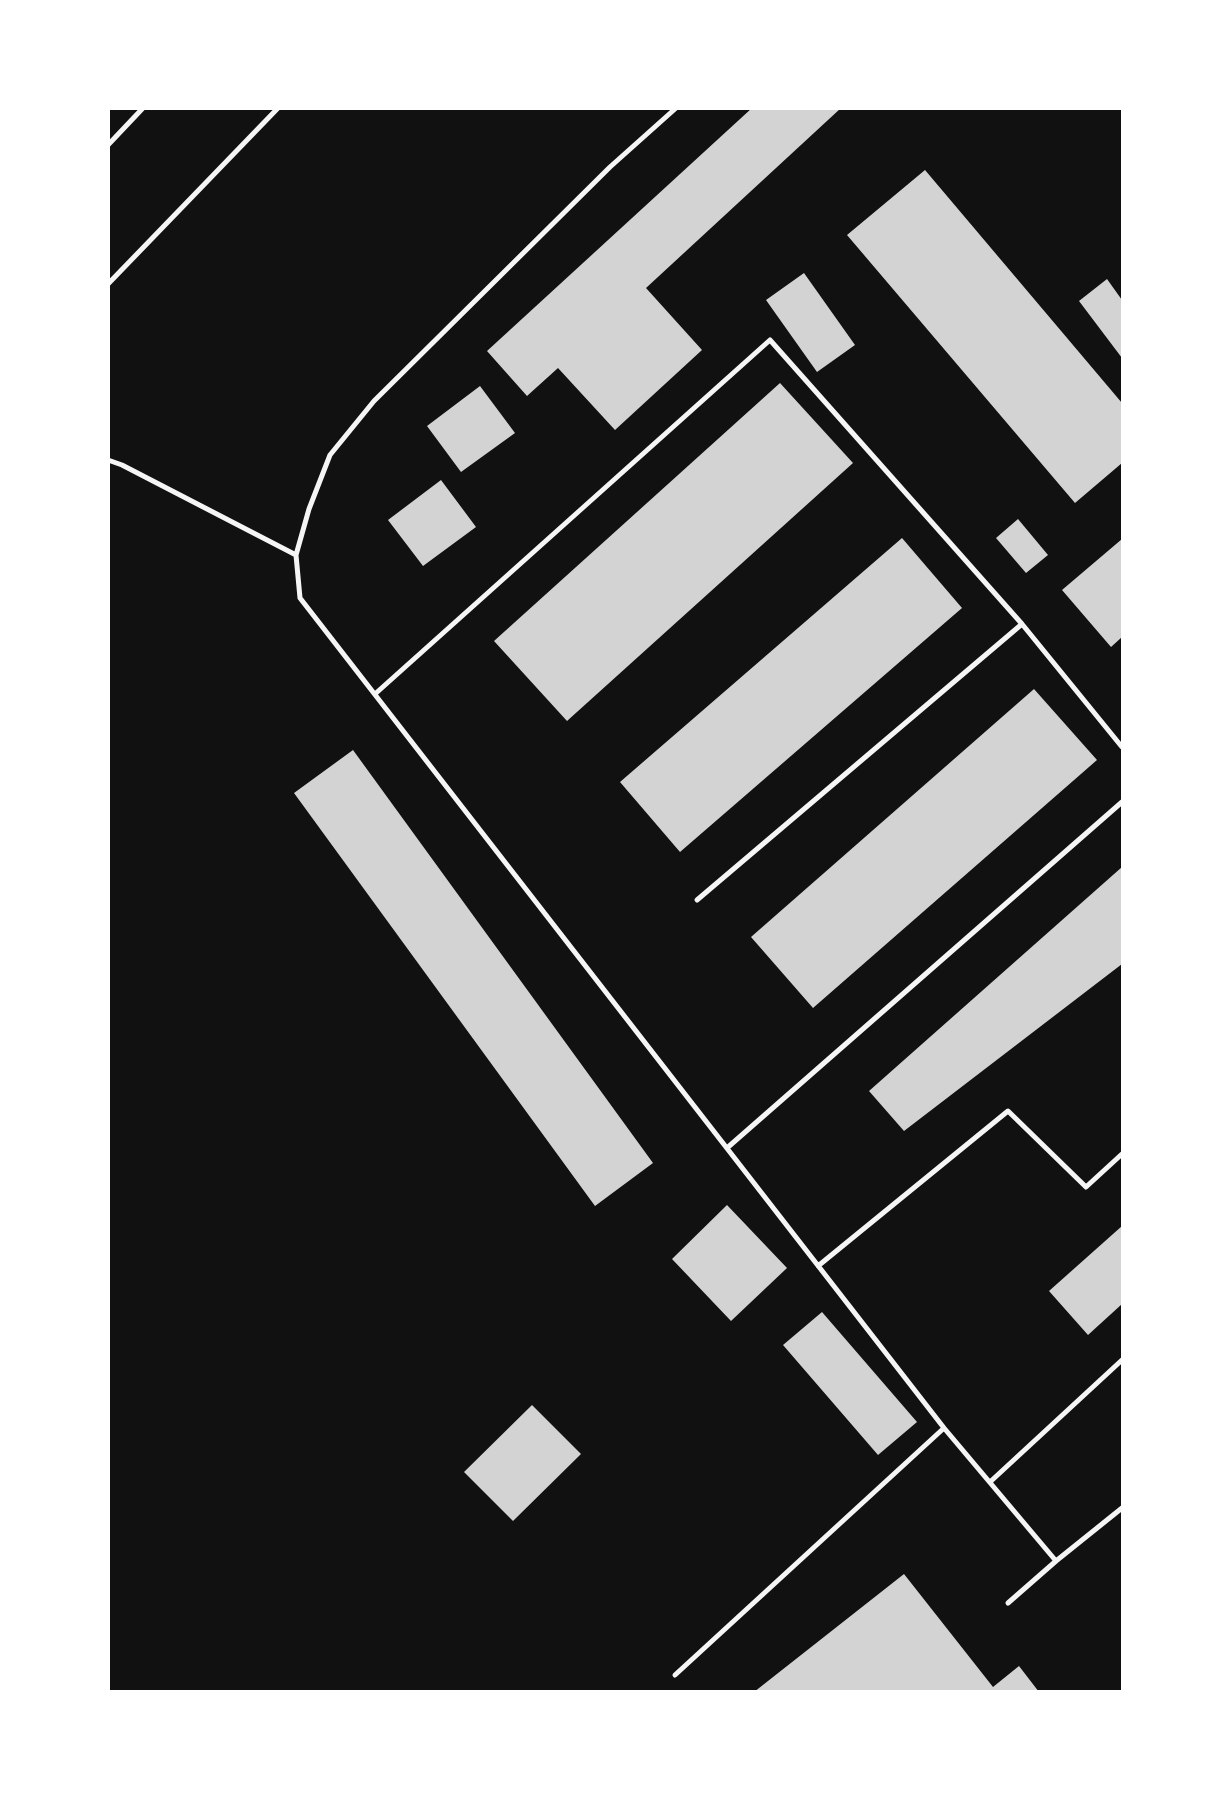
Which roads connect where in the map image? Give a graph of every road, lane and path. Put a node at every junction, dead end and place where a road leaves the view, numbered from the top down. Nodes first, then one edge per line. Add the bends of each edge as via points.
1 (144, 108) edge
2 (278, 108) edge
3 (676, 108) edge
4 (108, 145) edge
5 (108, 284) edge
6 (108, 460) edge
7 (296, 555) junction
8 (1022, 624) junction
9 (375, 694) junction
10 (1122, 747) edge
11 (1122, 802) edge
12 (697, 900) dead end
13 (727, 1148) junction
14 (1122, 1154) edge
15 (818, 1266) junction
16 (1122, 1360) edge
17 (944, 1428) junction
18 (990, 1482) junction
19 (1122, 1508) edge
20 (1056, 1562) junction
21 (1008, 1603) dead end
22 (675, 1675) dead end

1 - 4 lane
2 - 5 lane
3 - 7 lane via 610,167 374,401 330,455
6 - 7 lane
7 - 9 lane via 300,598
8 - 9 lane via 770,340
8 - 10 lane
8 - 12 lane
9 - 13 lane
11 - 13 lane
13 - 15 lane
14 - 15 lane via 1086,1187 1008,1111
15 - 17 lane
16 - 18 lane
17 - 18 lane
17 - 22 lane
18 - 20 lane
19 - 20 lane
20 - 21 lane

